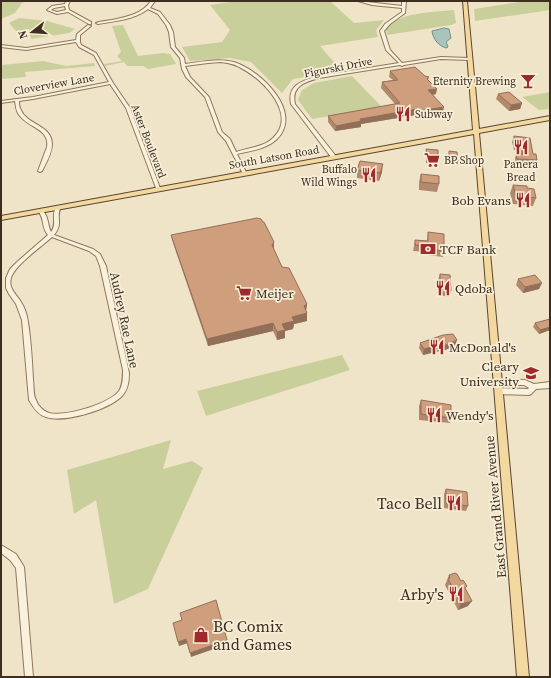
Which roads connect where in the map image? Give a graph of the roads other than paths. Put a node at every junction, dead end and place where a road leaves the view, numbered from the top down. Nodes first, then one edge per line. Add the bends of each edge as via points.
1 (68, 1) edge
2 (153, 1) edge
3 (360, 1) edge
4 (404, 1) edge
5 (465, 1) edge
6 (66, 5) junction
7 (404, 6) junction
8 (148, 8) junction
9 (68, 11) junction
10 (98, 23) junction
11 (92, 26) junction
12 (78, 41) junction
13 (1, 46) edge
14 (469, 59) junction
15 (184, 64) junction
16 (402, 65) junction
17 (111, 83) junction
18 (18, 100) junction
19 (1, 102) edge
20 (550, 118) edge
21 (475, 130) junction
22 (236, 153) junction
23 (333, 156) junction
24 (40, 171) dead end
25 (244, 172) junction
26 (158, 188) junction
27 (59, 207) junction
28 (40, 210) junction
29 (1, 218) edge
30 (50, 235) junction
31 (550, 385) edge
32 (498, 387) junction
33 (1, 549) edge
34 (29, 677) edge
35 (523, 677) edge

1 - 6 street
2 - 8 street
3 - 7 street
4 - 7 street
5 - 14 main road, East Grand River Avenue
6 - 9 street
6 - 9 street via 49,10 57,13
7 - 16 street via 404,12 387,24 382,31 388,50
8 - 10 street via 127,18
8 - 15 street via 159,12 168,25 173,47
9 - 11 street
10 - 11 street
10 - 11 street
11 - 12 street via 78,35
12 - 13 street via 28,49
12 - 17 street, Aster Boulevard via 80,46 95,54
14 - 16 street, Figurski Drive via 441,58
14 - 21 main road, East Grand River Avenue
15 - 22 street via 188,77 207,97 220,132
15 - 22 street via 221,61 244,67 265,83 284,112 285,121 278,137 270,143
16 - 23 street, Figurski Drive via 319,78 304,82 294,89 291,94 293,104
17 - 18 street, Cloverview Lane
17 - 26 street, Aster Boulevard via 128,108
18 - 19 street, Cloverview Lane
18 - 24 street via 17,109 20,115 48,137 49,147
20 - 21 main road, South Latson Road
21 - 23 main road, South Latson Road
21 - 32 main road, East Grand River Avenue
22 - 25 street
23 - 25 main road, South Latson Road
25 - 26 main road, South Latson Road
26 - 27 main road, South Latson Road
27 - 28 main road, South Latson Road
27 - 30 street, Audrey Rae Lane via 55,212 57,225
28 - 29 main road, South Latson Road
28 - 30 street via 45,216
30 - 30 street, Audrey Rae Lane via 17,265 7,283 23,311 25,320 32,400 36,408 59,417 99,407 113,400 121,394 126,382 126,370 103,266 98,256 84,247
31 - 32 street via 534,387 529,392
32 - 35 main road, East Grand River Avenue
33 - 34 street via 13,557 20,567

